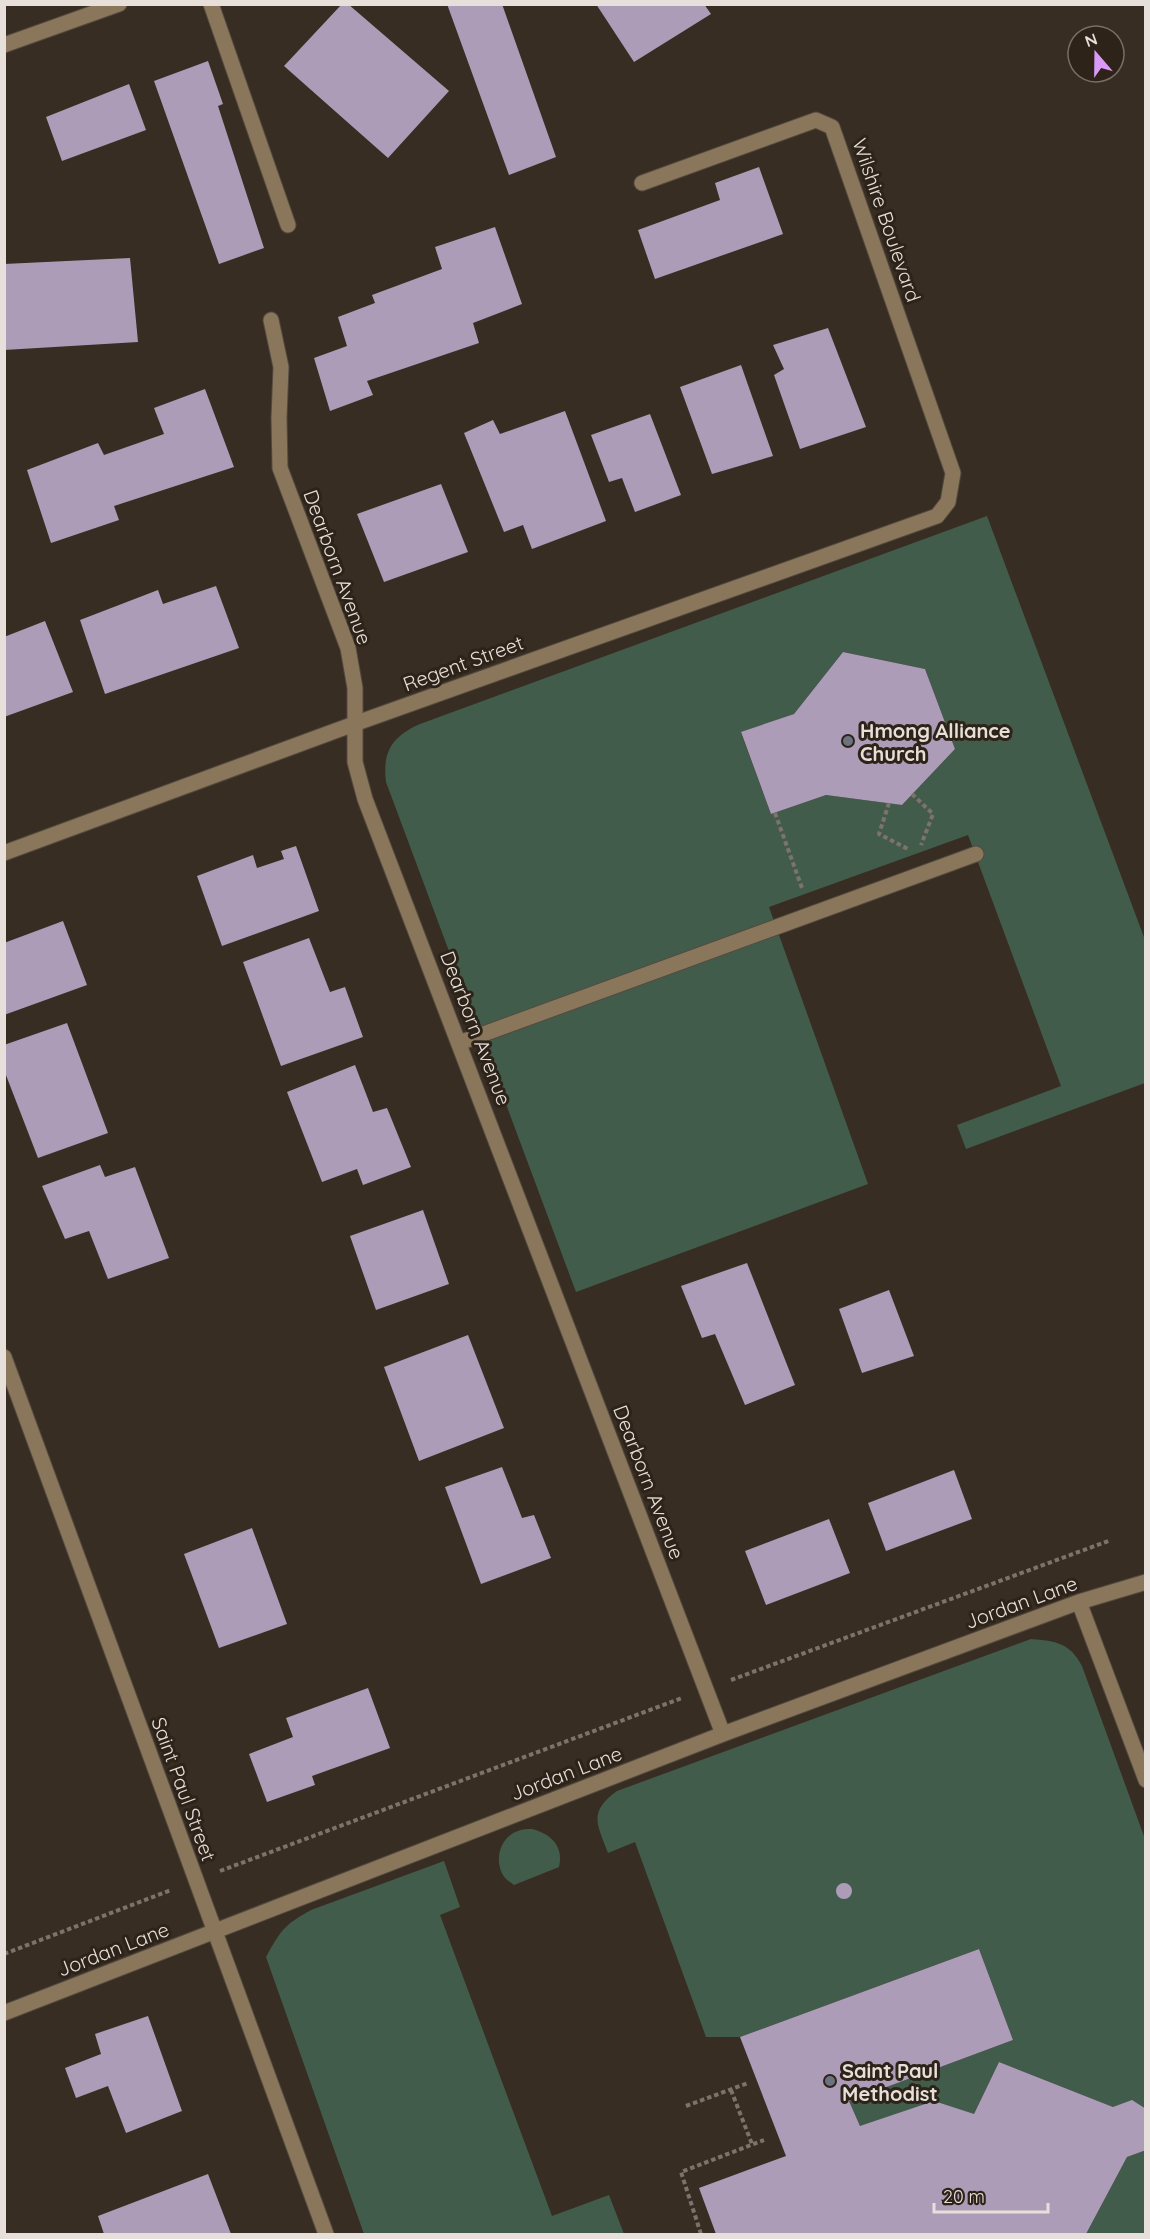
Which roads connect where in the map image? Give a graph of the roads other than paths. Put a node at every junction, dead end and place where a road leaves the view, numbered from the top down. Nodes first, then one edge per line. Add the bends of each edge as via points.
1 (119, 4) edge
2 (211, 4) edge
3 (4, 45) edge
4 (642, 183) dead end
5 (288, 225) dead end
6 (271, 320) dead end
7 (937, 516) joint
8 (354, 724) junction
9 (4, 853) edge
10 (976, 854) dead end
11 (459, 1043) junction
12 (4, 1358) edge
13 (1146, 1582) edge
14 (1079, 1602) junction
15 (723, 1734) junction
16 (1146, 1780) edge
17 (213, 1932) junction
18 (4, 2013) edge
19 (326, 2235) edge

1 - 3 street
2 - 5 street
4 - 7 street, Wilshire Boulevard via 816,120 832,127 953,473 948,502
6 - 8 street, Dearborn Avenue via 281,367 280,468 348,648 355,688
7 - 8 street, Regent Street
8 - 9 street, Regent Street
8 - 11 street, Dearborn Avenue via 355,762 366,799
10 - 11 street
11 - 15 street, Dearborn Avenue
12 - 17 street, Saint Paul Street
13 - 14 street, Jordan Lane
14 - 15 street, Jordan Lane
14 - 16 street
15 - 17 street, Jordan Lane
17 - 18 street, Jordan Lane
17 - 19 street, Saint Paul Street

